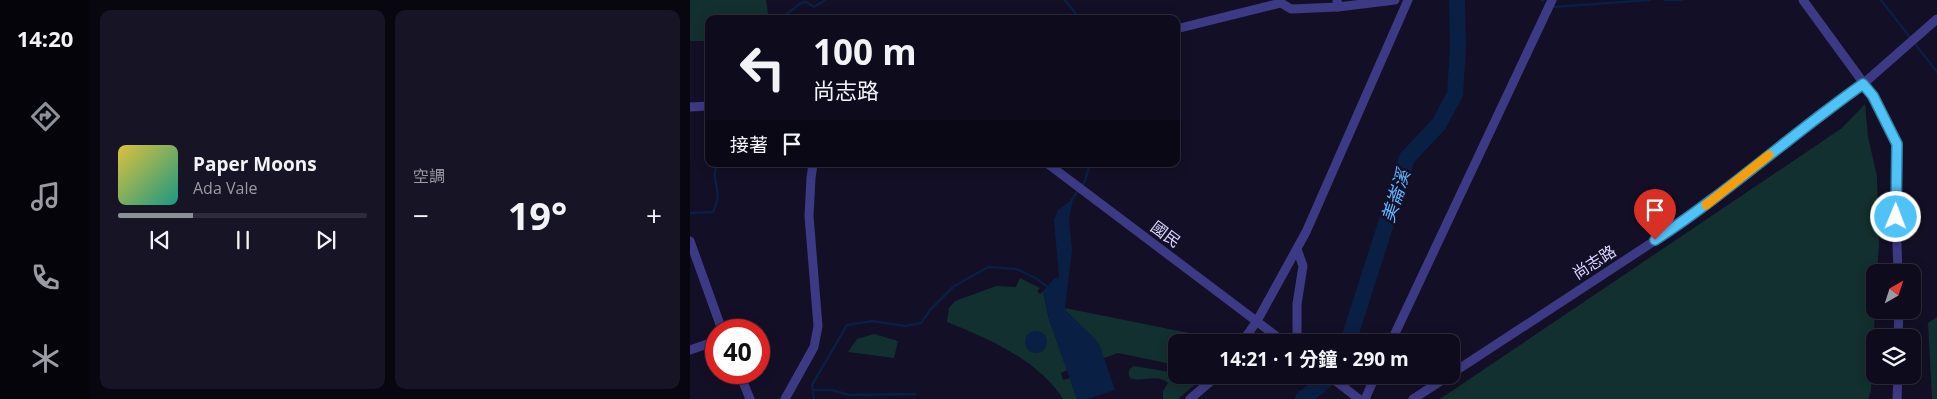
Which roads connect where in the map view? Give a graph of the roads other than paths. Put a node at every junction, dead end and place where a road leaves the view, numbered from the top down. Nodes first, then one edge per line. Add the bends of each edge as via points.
1 (1395, 0) edge
2 (1408, 0) edge
3 (1552, 0) edge
4 (1803, 0) edge
5 (1338, 3) edge
6 (1937, 19) edge
7 (1180, 28) edge
8 (1863, 84) junction
9 (705, 106) edge
10 (690, 107) edge
11 (813, 167) edge
12 (1052, 167) edge
13 (690, 241) edge
14 (1297, 249) junction
15 (1898, 264) edge
16 (718, 319) edge
17 (1257, 321) junction
18 (1248, 334) edge
19 (1273, 334) edge
20 (1297, 334) edge
21 (1395, 334) edge
22 (705, 345) edge
23 (690, 350) edge
24 (1460, 367) edge
25 (744, 384) edge
26 (1208, 384) edge
27 (1341, 384) edge
28 (1372, 384) edge
29 (1435, 384) edge
30 (1898, 384) edge
31 (750, 399) edge
32 (785, 399) edge
33 (1190, 399) edge
34 (1359, 399) edge
35 (1364, 399) edge
36 (1413, 399) edge
37 (1897, 399) edge

1 - 5 street
2 - 14 street
3 - 21 street
4 - 8 street
5 - 7 street via 1291,8 1281,3
6 - 8 street, 尚志路
8 - 15 street via 1873,96 1897,144
8 - 24 street, 尚志路 via 1817,116 1688,218
9 - 10 street
11 - 32 street via 809,216 818,326 814,347
12 - 17 street, 國民
13 - 16 street
14 - 17 street
14 - 20 street via 1304,266 1297,304
17 - 18 street
17 - 19 street, 國民
22 - 23 street
25 - 31 street
26 - 33 street
27 - 34 street
28 - 35 street
29 - 36 street, 尚志路
30 - 37 street

